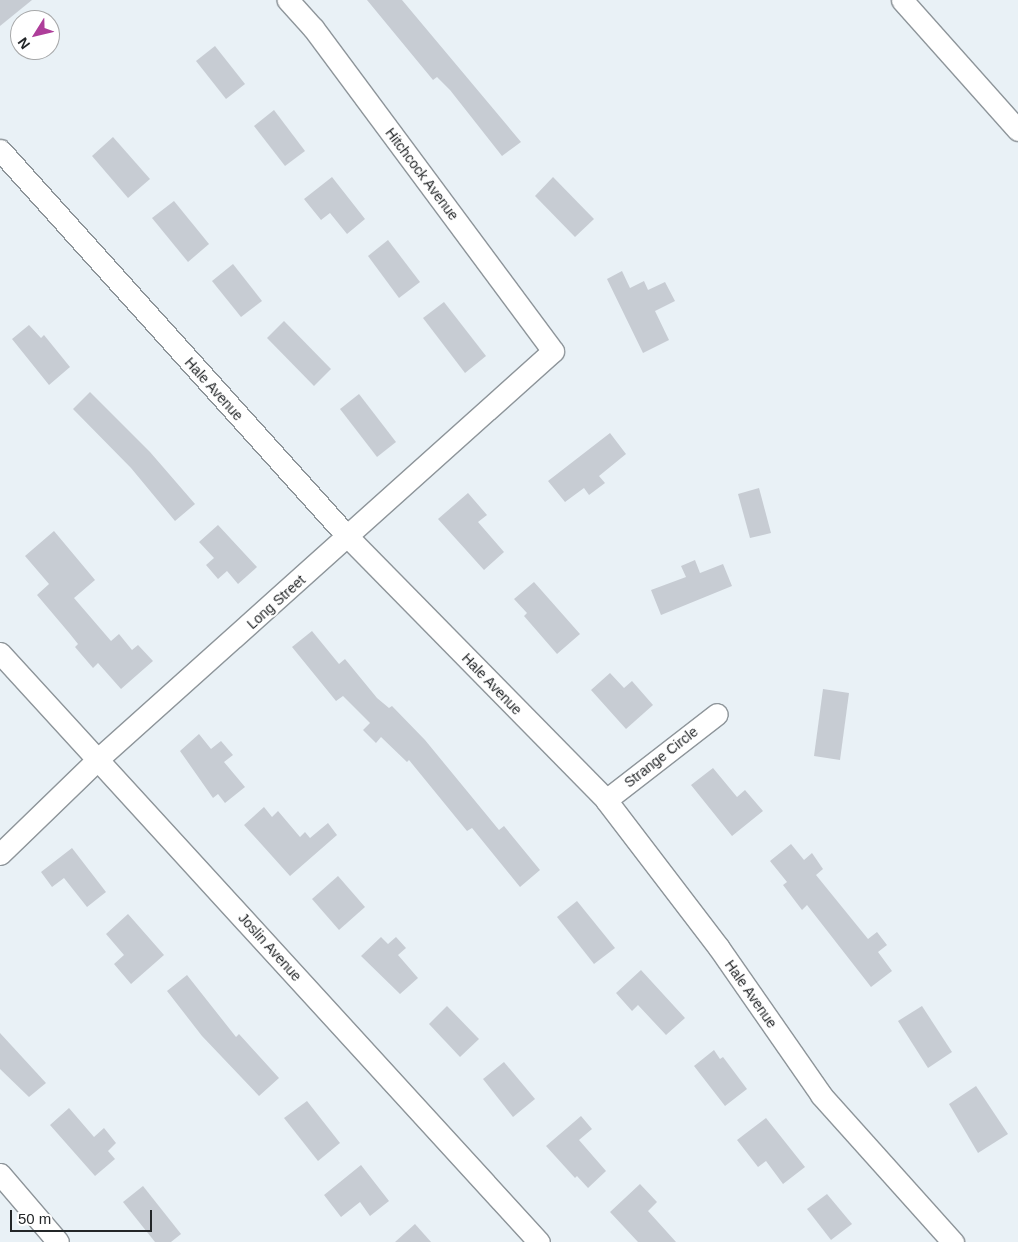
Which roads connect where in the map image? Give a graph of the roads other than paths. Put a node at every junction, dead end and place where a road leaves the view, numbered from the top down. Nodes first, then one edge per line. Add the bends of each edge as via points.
1 (288, 0) edge
2 (902, 0) edge
3 (1018, 130) edge
4 (0, 150) edge
5 (553, 351) joint
6 (348, 537) junction
7 (0, 653) edge
8 (717, 714) dead end
9 (98, 759) junction
10 (606, 800) junction
11 (0, 854) edge
12 (0, 1174) edge
13 (58, 1242) edge
14 (540, 1242) edge
15 (953, 1242) edge

1 - 5 street, Hitchcock Avenue via 313,28
2 - 3 street
4 - 6 street, Hale Avenue
5 - 6 street, Long Street
6 - 9 street, Long Street
6 - 10 street, Hale Avenue
7 - 9 street, Joslin Avenue
8 - 10 street, Strange Circle
9 - 11 street, Long Street
9 - 14 street, Joslin Avenue
10 - 15 street, Hale Avenue via 719,948 821,1095
12 - 13 street

